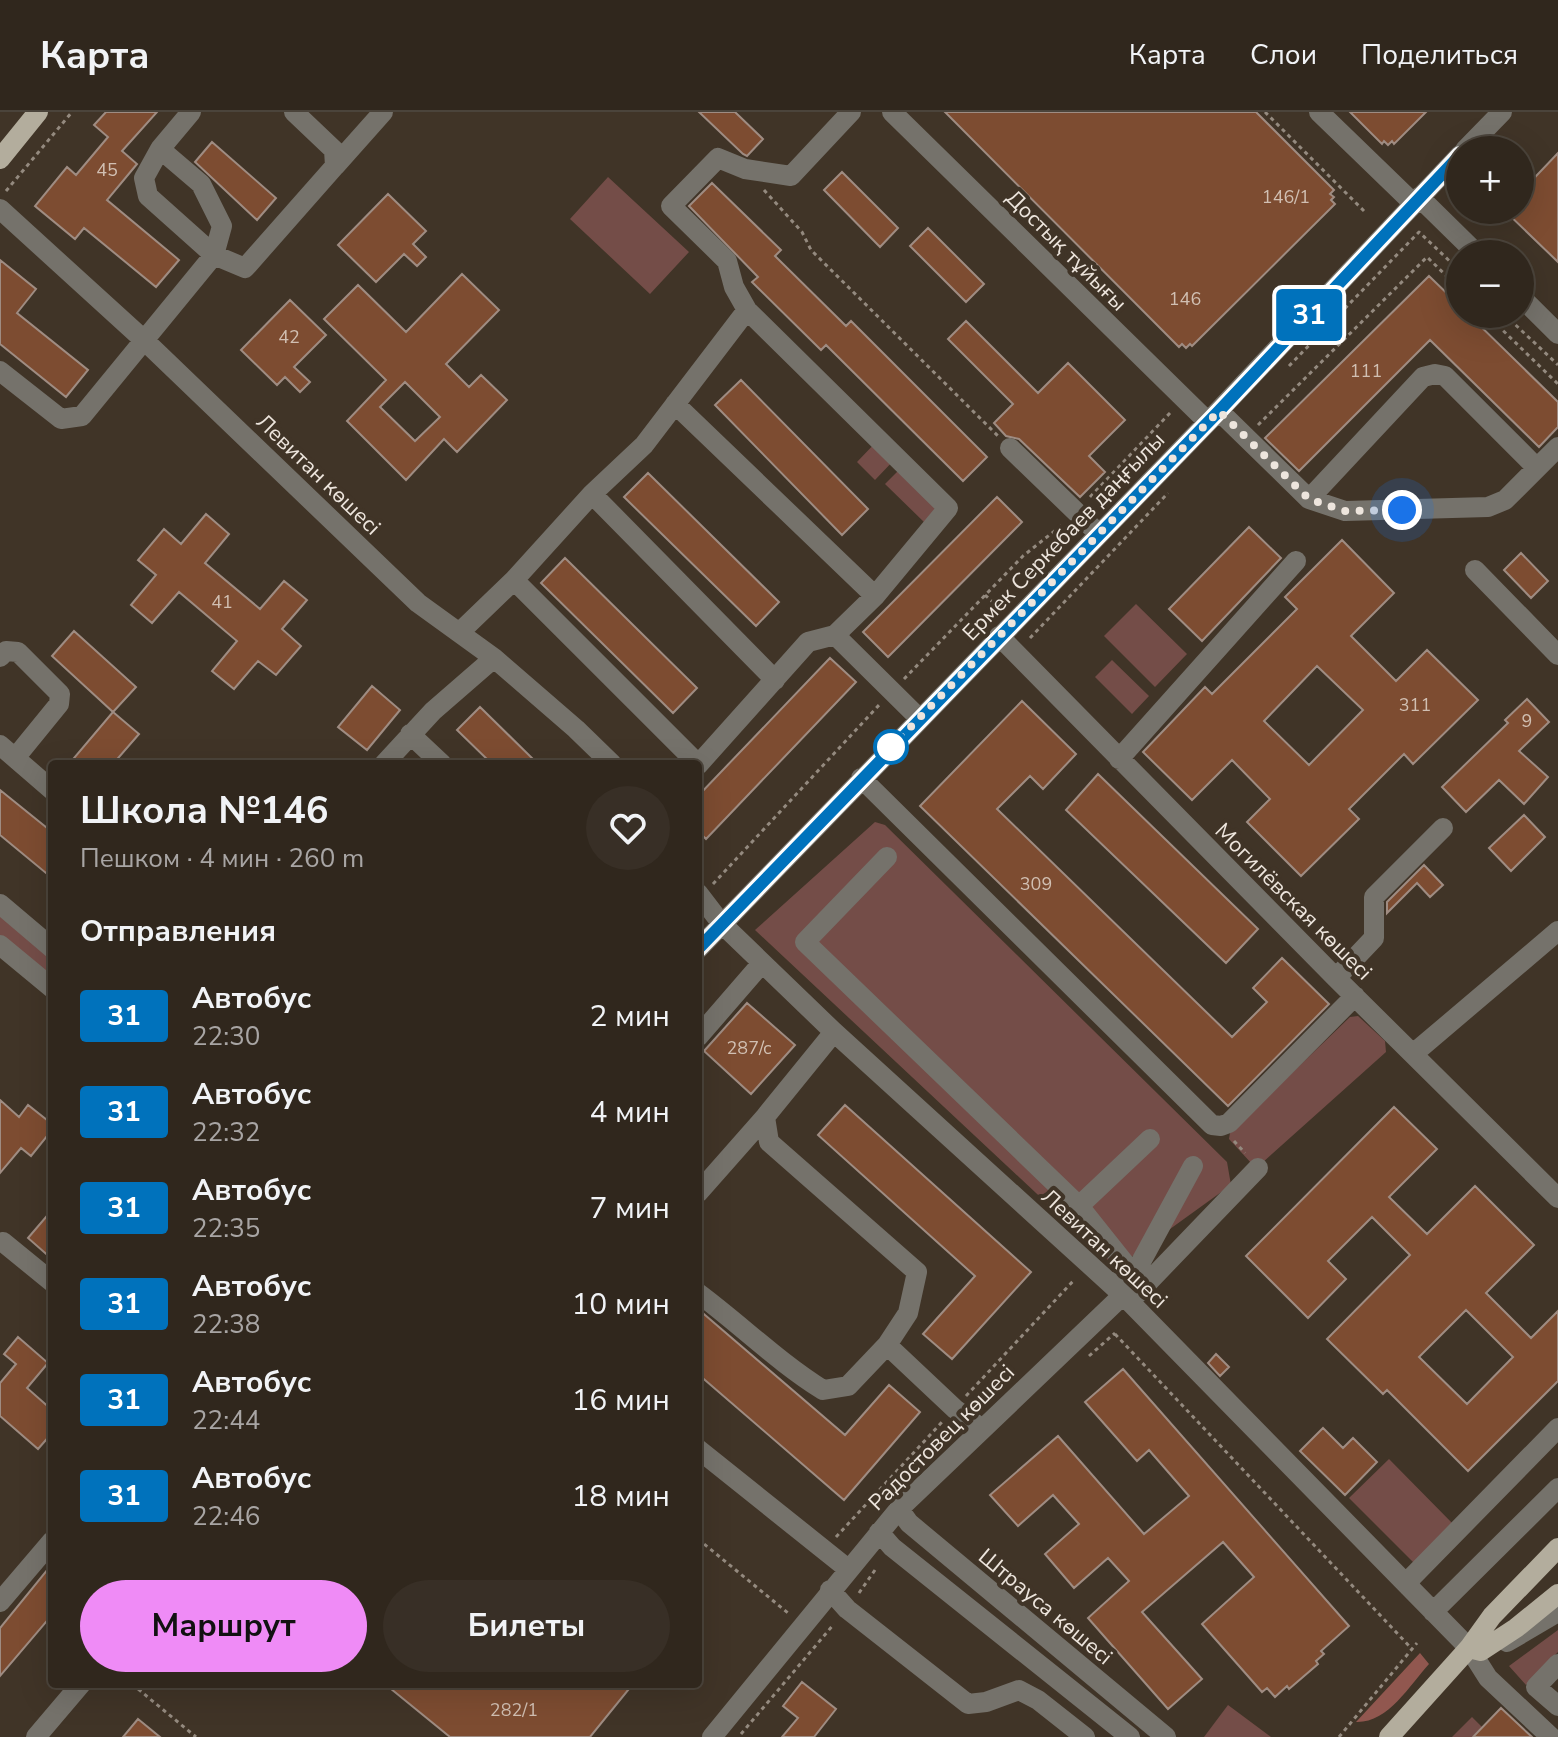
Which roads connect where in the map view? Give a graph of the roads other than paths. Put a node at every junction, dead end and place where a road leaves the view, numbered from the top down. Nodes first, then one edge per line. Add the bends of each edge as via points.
1 (38, 112) edge
2 (191, 112) edge
3 (294, 112) edge
4 (383, 112) edge
5 (851, 112) edge
6 (892, 112) edge
7 (1319, 112) edge
8 (1502, 112) edge
9 (1479, 136) edge
10 (160, 149) junction
11 (0, 159) edge
12 (335, 166) junction
13 (1446, 169) edge
14 (1416, 200) junction
15 (2, 201) edge
16 (1461, 240) edge
17 (214, 255) junction
18 (747, 310) junction
19 (1534, 310) edge
20 (1558, 334) edge
21 (145, 341) junction
22 (0, 371) edge
23 (675, 404) junction
24 (1213, 416) junction
25 (1558, 447) edge
26 (1010, 448) road end
27 (1537, 468) junction
28 (592, 494) junction
29 (1309, 499) junction
30 (1099, 534) junction
31 (1296, 561) dead end
32 (1475, 570) dead end
33 (514, 580) junction
34 (875, 596) junction
35 (460, 632) junction
36 (835, 635) junction
37 (999, 636) junction
38 (1558, 655) edge
39 (0, 657) edge
40 (494, 658) junction
41 (775, 680) junction
42 (919, 718) junction
43 (410, 734) junction
44 (8, 752) edge
45 (1119, 759) junction
46 (387, 760) edge
47 (438, 760) edge
48 (608, 760) edge
49 (694, 760) edge
50 (702, 760) edge
51 (861, 778) junction
52 (48, 787) edge
53 (1443, 828) dead end
54 (887, 857) dead end
55 (702, 898) edge
56 (0, 904) edge
57 (721, 923) junction
58 (1558, 931) edge
59 (702, 944) edge
60 (0, 945) edge
61 (48, 945) edge
62 (762, 963) junction
63 (1336, 978) junction
64 (48, 985) edge
65 (1355, 996) junction
66 (702, 1032) edge
67 (834, 1032) junction
68 (1413, 1054) junction
69 (765, 1117) junction
70 (1150, 1139) dead end
71 (1193, 1166) dead end
72 (1258, 1168) road end
73 (702, 1188) edge
74 (1558, 1198) edge
75 (1079, 1206) junction
76 (3, 1242) dead end
77 (48, 1279) edge
78 (1124, 1294) junction
79 (702, 1296) edge
80 (887, 1345) junction
81 (981, 1428) junction
82 (1558, 1428) edge
83 (702, 1452) edge
84 (1558, 1488) edge
85 (899, 1509) junction
86 (886, 1539) junction
87 (48, 1546) edge
88 (1558, 1548) edge
89 (848, 1569) junction
90 (1408, 1586) junction
91 (830, 1590) junction
92 (1558, 1594) edge
93 (0, 1602) edge
94 (1433, 1612) junction
95 (1558, 1612) edge
96 (1475, 1650) junction
97 (1558, 1664) edge
98 (78, 1688) edge
99 (1558, 1706) edge
100 (36, 1737) edge
101 (712, 1737) edge
102 (1085, 1737) edge
103 (1130, 1737) edge
104 (1166, 1737) edge
105 (1389, 1737) edge
106 (1551, 1737) edge

1 - 11 main road
2 - 10 street
3 - 12 street via 334,150
4 - 12 street
5 - 18 street via 791,176 745,169 718,158 671,206 727,261
6 - 24 street, Достық тұйығы via 1184,398
7 - 14 street
8 - 9 street
10 - 17 street via 201,184 222,226
10 - 17 street via 144,178 148,196
12 - 17 street via 245,268
13 - 14 street, Ермек Серкебаев даңғылы
14 - 16 street
14 - 24 street, Ермек Серкебаев даңғылы
15 - 21 street, Левитан көшесі
17 - 21 street
18 - 23 street
18 - 34 street via 948,508
19 - 20 street
21 - 22 street via 82,416 61,419
21 - 35 street, Левитан көшесі via 418,603
23 - 28 street via 644,445
23 - 34 street
24 - 29 street, Достық тұйығы
24 - 30 street, Ермек Серкебаев даңғылы
25 - 27 street
26 - 30 street
27 - 29 street via 1505,500 1488,507 1345,511
27 - 29 street via 1445,376 1435,374 1423,377
28 - 33 street
28 - 41 street
30 - 37 street, Ермек Серкебаев даңғылы
31 - 45 street
32 - 38 street
33 - 35 street
33 - 49 street
34 - 36 street
35 - 40 street, Левитан көшесі
36 - 41 street via 808,642
36 - 42 street
37 - 42 street, Ермек Серкебаев даңғылы
37 - 45 street, Могилёвская көшесі
39 - 44 street via 6,651 18,652 60,694 59,704
40 - 43 street
40 - 48 street, Левитан көшесі
41 - 50 street
42 - 51 street, Ермек Серкебаев даңғылы
43 - 46 street
43 - 47 street
44 - 52 street
45 - 63 street, Могилёвская көшесі
51 - 57 street, Ермек Серкебаев даңғылы
51 - 65 street via 1212,1125 1229,1123
53 - 63 street via 1374,897 1374,938
54 - 75 street via 805,942
55 - 57 street, Левитан көшесі
56 - 61 street
57 - 59 street, Ермек Серкебаев даңғылы
57 - 62 street, Левитан көшесі
58 - 68 street
60 - 64 street
62 - 66 street
62 - 67 street, Левитан көшесі
63 - 65 street, Могилёвская көшесі
65 - 68 street, Могилёвская көшесі
67 - 69 street
67 - 78 street, Левитан көшесі
68 - 74 street, Могилёвская көшесі
69 - 73 street
69 - 80 street via 769,1142 917,1272 908,1313
70 - 75 street
71 - 78 street, Радостовец көшесі
72 - 78 street, Радостовец көшесі
75 - 78 street via 1126,1265
76 - 77 street
78 - 81 street, Радостовец көшесі
78 - 90 street, Левитан көшесі
79 - 80 street via 788,1368 823,1390 848,1386
80 - 81 street
81 - 85 street, Радостовец көшесі
82 - 90 street
83 - 89 street
84 - 94 street
85 - 86 street, Радостовец көшесі
85 - 104 street, Штрауса көшесі via 909,1523
86 - 89 street, Радостовец көшесі
86 - 103 street
87 - 93 street
88 - 96 main road via 1492,1616
89 - 91 street, Радостовец көшесі
90 - 94 street, Левитан көшесі
91 - 101 street, Радостовец көшесі
91 - 102 street via 968,1704 1019,1690
92 - 96 main road via 1516,1628
94 - 96 street, Левитан көшесі
95 - 96 street via 1502,1645
96 - 105 main road
96 - 106 street, Левитан көшесі via 1488,1678
97 - 99 street via 1536,1687
98 - 100 street

